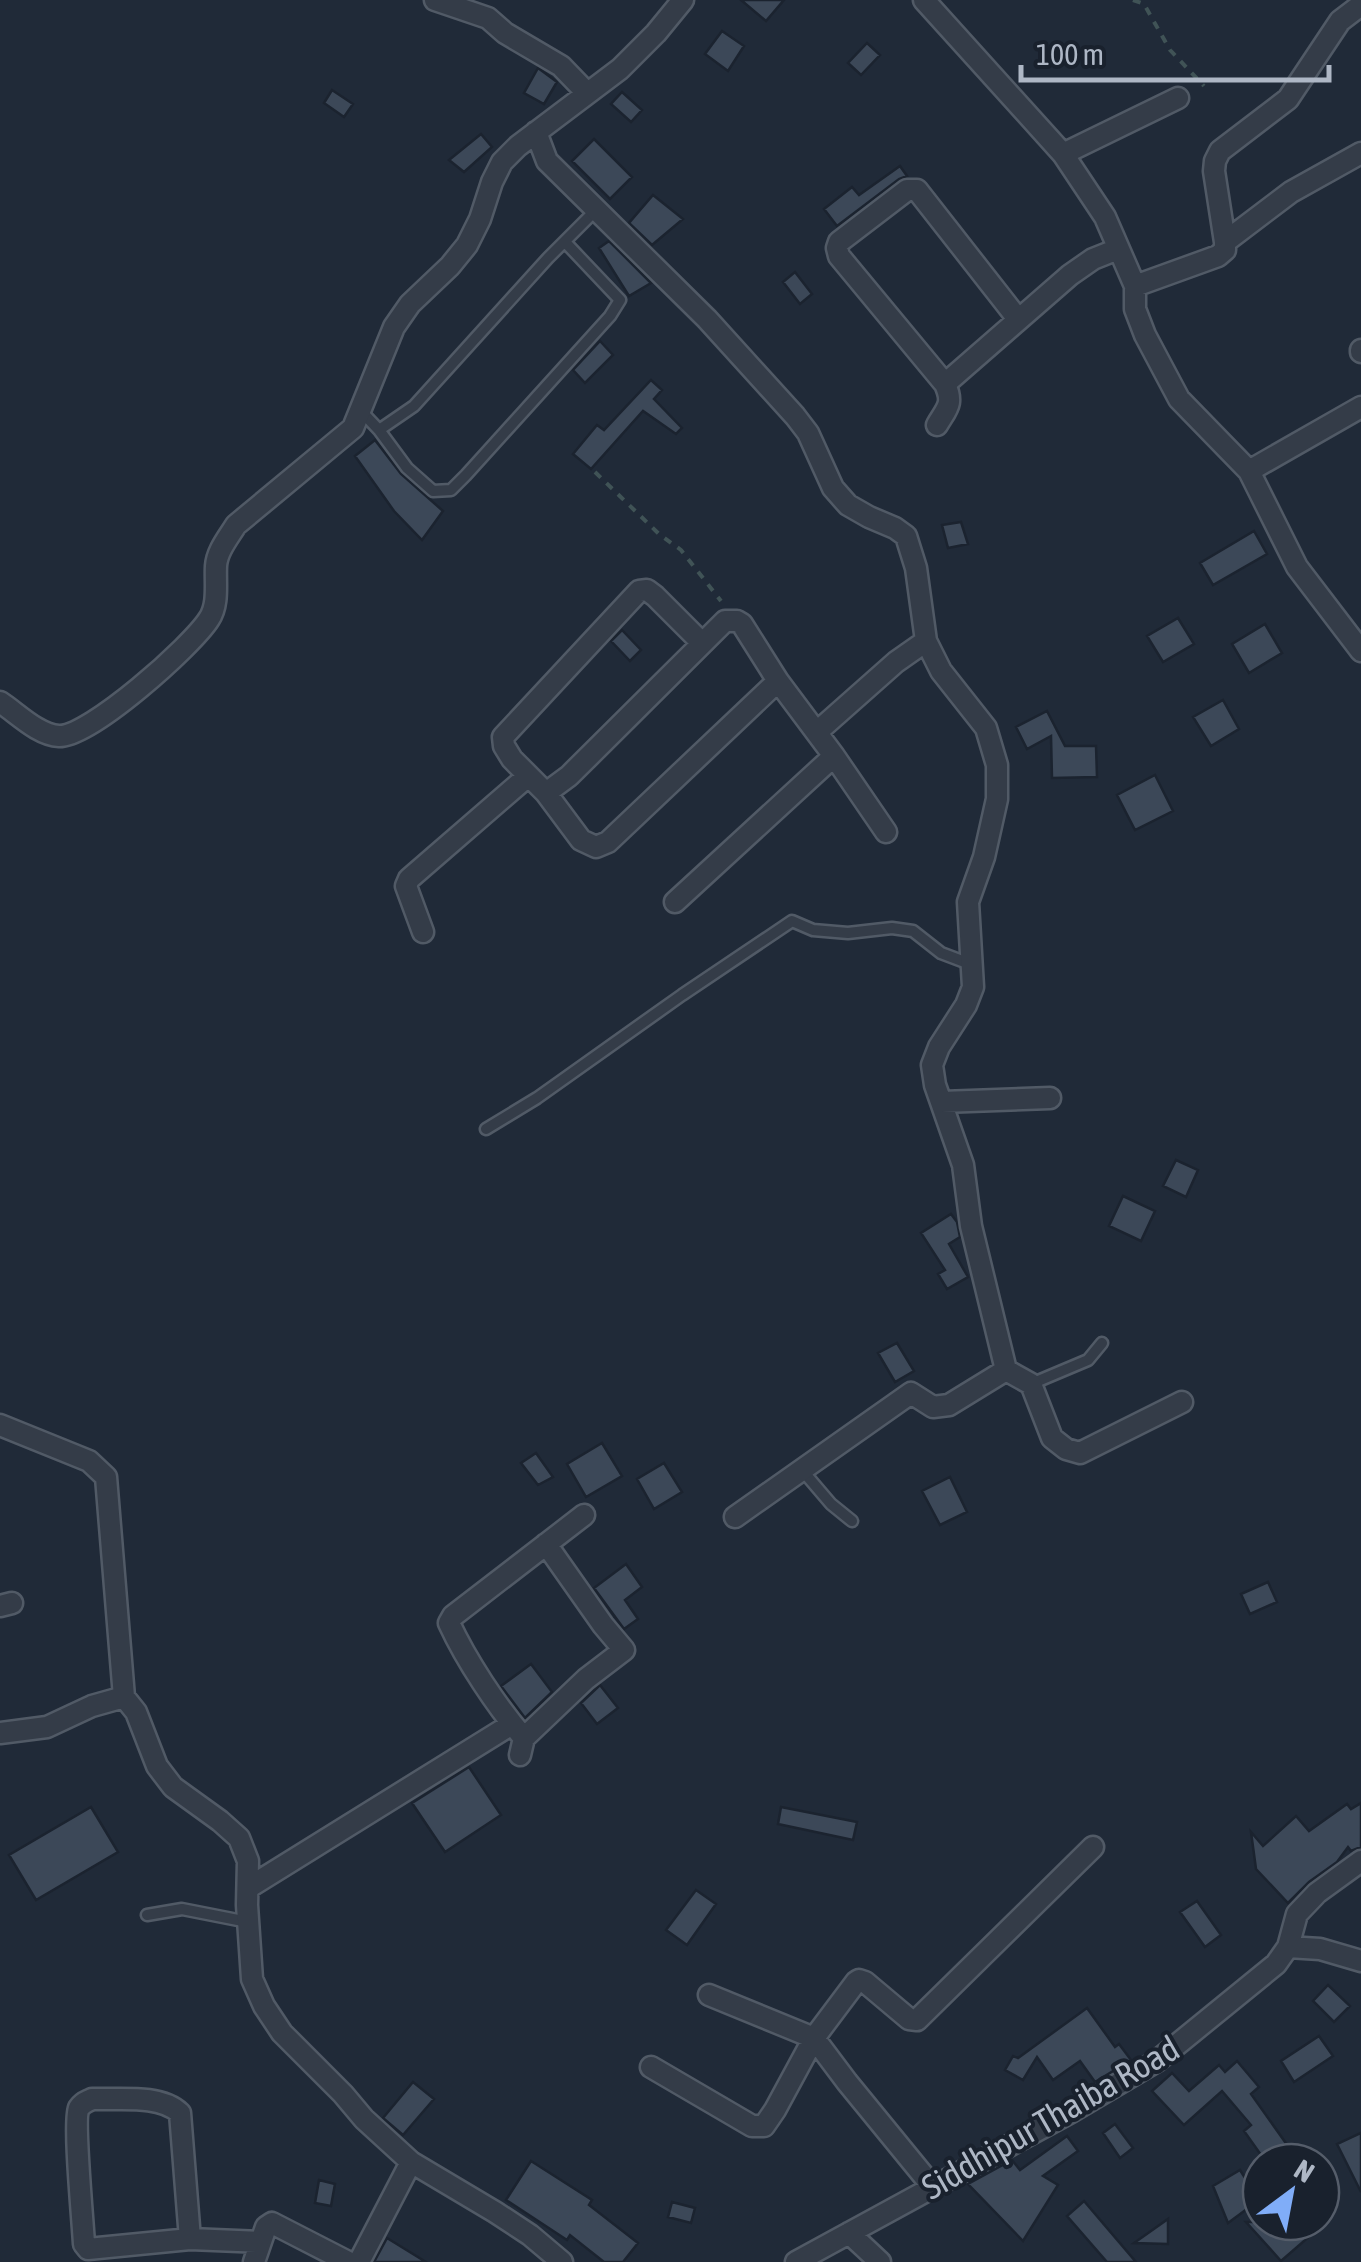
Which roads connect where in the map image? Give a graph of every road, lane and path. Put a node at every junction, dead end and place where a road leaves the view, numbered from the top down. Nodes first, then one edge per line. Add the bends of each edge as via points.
1 (435, 0) edge
2 (683, 0) edge
3 (924, 0) edge
4 (1133, 0) edge
5 (1361, 6) edge
6 (1204, 86) dead end
7 (587, 93) junction
8 (1178, 98) dead end
9 (536, 132) junction
10 (1361, 152) edge
11 (1063, 154) junction
12 (596, 210) junction
13 (566, 242) junction
14 (1225, 242) junction
15 (1118, 249) junction
16 (1135, 286) junction
17 (1018, 319) junction
18 (944, 384) junction
19 (1361, 407) edge
20 (361, 410) junction
21 (936, 425) dead end
22 (379, 430) junction
23 (1249, 470) junction
24 (595, 472) dead end
25 (736, 621) junction
26 (926, 641) junction
27 (702, 642) junction
28 (1361, 652) edge
29 (778, 681) junction
30 (0, 702) edge
31 (817, 732) junction
32 (834, 756) junction
33 (528, 776) junction
34 (546, 793) junction
35 (886, 832) dead end
36 (675, 902) dead end
37 (423, 932) dead end
38 (971, 964) junction
39 (1050, 1098) dead end
40 (942, 1102) junction
41 (486, 1129) dead end
42 (1102, 1343) dead end
43 (1006, 1370) junction
44 (1031, 1384) junction
45 (1182, 1402) dead end
46 (0, 1425) edge
47 (802, 1470) junction
48 (584, 1514) dead end
49 (735, 1517) dead end
50 (852, 1521) dead end
51 (546, 1544) junction
52 (124, 1697) junction
53 (0, 1733) edge
54 (518, 1739) junction
55 (1094, 1847) dead end
56 (1361, 1861) edge
57 (248, 1888) junction
58 (147, 1915) dead end
59 (248, 1922) junction
60 (1288, 1948) junction
61 (1361, 1961) edge
62 (709, 1995) dead end
63 (814, 2038) junction
64 (651, 2067) dead end
65 (411, 2162) junction
66 (932, 2186) junction
67 (850, 2232) junction
68 (190, 2240) junction
69 (257, 2252) edge
70 (348, 2262) edge
71 (359, 2262) edge
72 (562, 2262) edge
73 (796, 2262) edge
74 (880, 2262) edge

1 - 7 street via 488,18 561,66
2 - 7 street via 620,69
3 - 11 street
4 - 6 path via 1144,4 1170,50
5 - 14 street via 1340,21 1288,100 1220,151 1214,171
7 - 9 street
8 - 11 street
9 - 12 street via 547,161
9 - 20 street via 502,162 467,245 394,326
10 - 14 street
11 - 15 street
12 - 13 lane
12 - 26 street via 707,318 794,416 848,505 906,536
13 - 22 lane via 414,406
13 - 22 lane via 620,300 466,475 451,490 433,490
14 - 16 street via 1218,256
15 - 16 street
15 - 17 street via 1094,259
16 - 23 street via 1145,335 1179,399
17 - 18 street
17 - 18 street via 917,190 907,190 839,242 839,256
18 - 21 street via 950,402
19 - 23 street
20 - 22 lane
20 - 30 street via 353,428 236,525 216,563 212,616 106,715 64,737 46,734
23 - 28 street via 1296,567
24 - 25 path via 681,550
25 - 27 street via 726,621
25 - 29 street
26 - 31 street
26 - 38 street via 986,728 998,764 997,800 968,902
27 - 33 street via 655,596 639,591 503,737
27 - 34 street
29 - 31 street
29 - 34 street via 608,842 596,847 581,840
31 - 32 street
32 - 35 street
32 - 36 street
33 - 34 street
33 - 37 street via 409,879
38 - 40 street via 973,988 932,1065
38 - 41 lane via 913,931 848,933 792,921
39 - 40 street
40 - 43 street via 964,1164 971,1226
42 - 44 lane via 1088,1360
43 - 44 street
43 - 47 street via 933,1408 912,1393
44 - 45 street via 1052,1438 1080,1453
46 - 52 street via 89,1462 106,1477
47 - 49 street
47 - 50 lane
48 - 51 street
51 - 54 street via 449,1623
51 - 54 street via 624,1650
52 - 53 street via 47,1727
52 - 57 street via 173,1787 239,1838
54 - 57 street
55 - 63 street via 916,2020 859,1980
56 - 60 street, Siddhipur Thaiba Road via 1297,1914
57 - 59 street
58 - 59 lane via 182,1909
59 - 65 street via 252,1979 282,2033
60 - 61 street
60 - 66 street, Siddhipur Thaiba Road via 1157,2061
62 - 63 street
63 - 64 street via 764,2126 752,2126
63 - 66 street
65 - 71 street
65 - 72 street
66 - 67 street, Siddhipur Thaiba Road
67 - 73 street, Siddhipur Thaiba Road
67 - 74 street
68 - 68 street via 180,2113 156,2101 82,2103 77,2132 84,2244 88,2249
68 - 69 street
69 - 70 street via 272,2223

